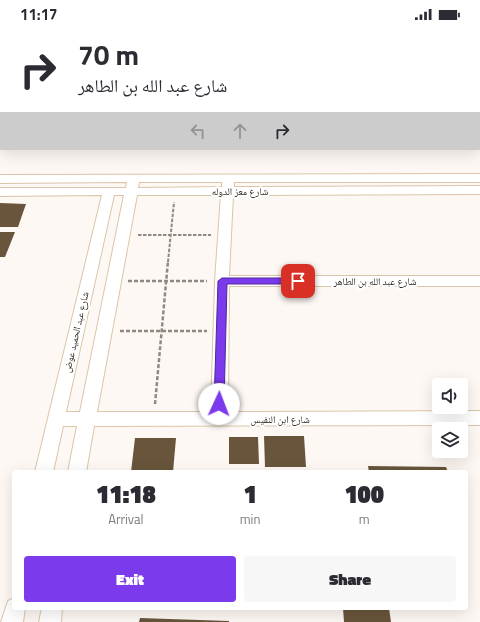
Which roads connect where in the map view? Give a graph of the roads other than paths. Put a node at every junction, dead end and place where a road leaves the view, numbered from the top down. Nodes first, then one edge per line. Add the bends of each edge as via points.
1 (480, 178) edge
2 (0, 179) edge
3 (132, 185) junction
4 (228, 185) junction
5 (480, 190) edge
6 (0, 192) edge
7 (109, 192) junction
8 (222, 281) junction
9 (480, 281) edge
10 (480, 418) edge
11 (56, 419) junction
12 (87, 419) junction
13 (219, 419) junction
14 (44, 470) edge
15 (77, 470) edge
16 (15, 610) edge
17 (52, 610) edge
18 (12, 622) edge
19 (50, 622) edge

1 - 4 street, شارع معز الدوله
2 - 3 street, شارع معز الدوله
3 - 4 street, شارع معز الدوله
3 - 4 street, شارع معز الدوله via 175,192
3 - 7 street, شارع معز الدوله
3 - 12 street
4 - 5 street, شارع معز الدوله
4 - 8 street
6 - 7 street, شارع معز الدوله
7 - 11 street, شارع عبد الحميد عوض
8 - 9 street, شارع عبد الله بن الطاهر
8 - 13 street
10 - 13 street, شارع ابن النفيس
11 - 12 street, شارع ابن النفيس
11 - 14 street, شارع عبد الحميد عوض
12 - 13 street, شارع ابن النفيس
12 - 15 street
16 - 18 street
17 - 19 street

